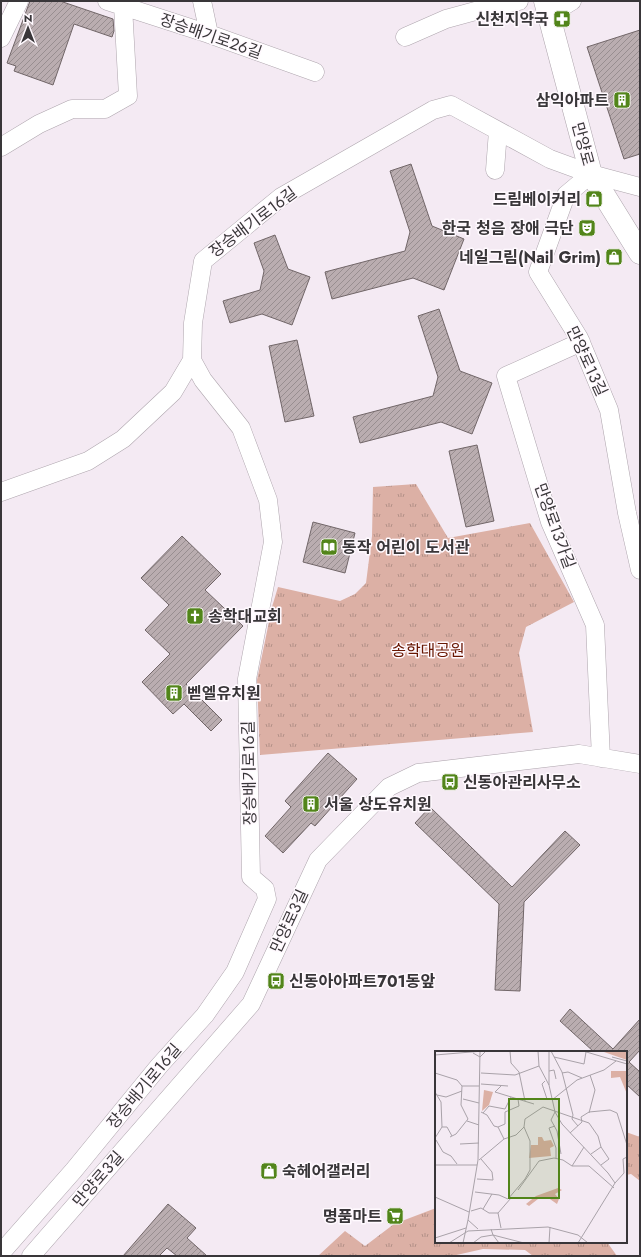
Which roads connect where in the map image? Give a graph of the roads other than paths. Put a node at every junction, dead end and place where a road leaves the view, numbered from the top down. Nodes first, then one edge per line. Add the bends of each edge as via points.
1 (19, 1) edge
2 (202, 1) edge
3 (519, 1) edge
4 (572, 1) edge
5 (115, 4) edge
6 (481, 5) edge
7 (547, 8) edge
8 (209, 34) junction
9 (405, 37) dead end
10 (1, 38) edge
11 (315, 72) dead end
12 (498, 131) junction
13 (1, 147) edge
14 (495, 170) dead end
15 (591, 174) junction
16 (640, 187) edge
17 (640, 253) edge
18 (581, 342) junction
19 (192, 360) junction
20 (1, 492) edge
21 (640, 570) edge
22 (601, 758) junction
23 (640, 764) edge
24 (1, 1253) edge
25 (31, 1256) edge

1 - 10 street
2 - 8 street
3 - 6 street
4 - 7 street
5 - 8 street, 장승배기로26길
5 - 13 street via 128,96 105,109 72,109 39,124
6 - 9 street
7 - 15 street, 만양로
8 - 11 street, 장승배기로26길
12 - 14 street
12 - 15 street, 장승배기로16길 via 550,159
12 - 19 street, 장승배기로16길 via 452,105 433,110 281,197 203,260 193,326
15 - 16 street, 장승배기로16길
15 - 17 street, 만양로
15 - 18 street, 만양로13길 via 566,195 538,272
18 - 21 street, 만양로13길 via 609,410
18 - 22 street, 만양로13가길 via 506,376 550,522 595,625
19 - 20 street via 173,392 123,439 88,460
19 - 24 street, 장승배기로16길 via 203,380 241,428 268,500 273,542 247,679 251,877 266,889 267,898 234,972 205,1015
22 - 23 street, 만양로3길
22 - 25 street, 만양로3길 via 578,754 418,773 389,786 318,860 251,1004

